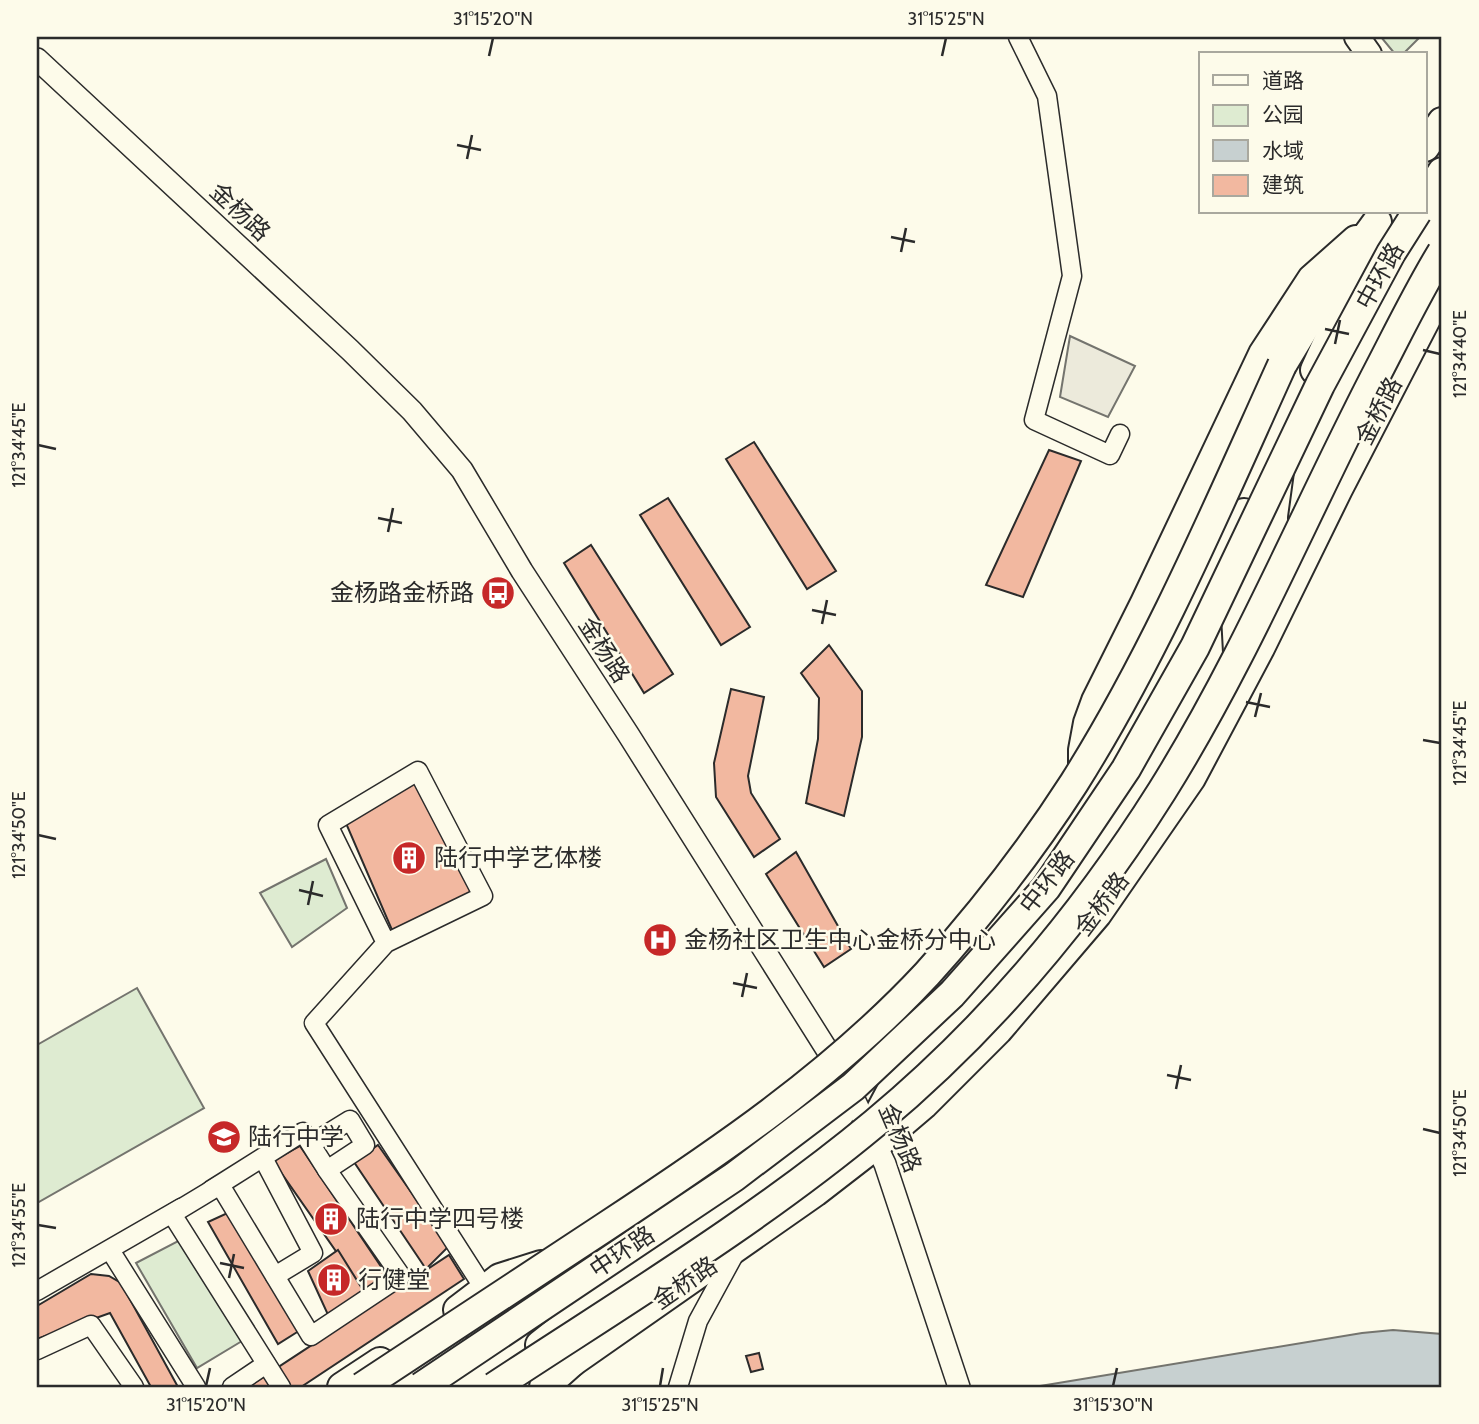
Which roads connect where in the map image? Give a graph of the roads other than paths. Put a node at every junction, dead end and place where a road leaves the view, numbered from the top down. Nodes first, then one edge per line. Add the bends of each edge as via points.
1 (1018, 37) edge
2 (1357, 37) edge
3 (1368, 52) edge
4 (37, 59) edge
5 (1442, 172) edge
6 (1426, 198) edge
7 (1442, 210) edge
8 (1416, 214) edge
9 (1380, 217) edge
10 (1442, 252) edge
11 (1442, 288) edge
12 (1120, 434) dead end
13 (1294, 579) junction
14 (1205, 591) junction
15 (1133, 731) junction
16 (1084, 799) junction
17 (1116, 824) junction
18 (1087, 829) junction
19 (386, 943) junction
20 (841, 1072) junction
21 (311, 1144) junction
22 (877, 1144) junction
23 (263, 1158) junction
24 (327, 1170) junction
25 (763, 1184) junction
26 (220, 1185) junction
27 (665, 1188) junction
28 (172, 1214) junction
29 (739, 1246) junction
30 (592, 1249) junction
31 (110, 1250) junction
32 (275, 1276) junction
33 (485, 1290) junction
34 (37, 1291) edge
35 (37, 1350) edge
36 (572, 1362) junction
37 (266, 1364) junction
38 (134, 1387) edge
39 (196, 1387) edge
40 (232, 1387) edge
41 (281, 1387) edge
42 (342, 1387) edge
43 (362, 1387) edge
44 (405, 1387) edge
45 (421, 1387) edge
46 (489, 1387) edge
47 (494, 1387) edge
48 (508, 1387) edge
49 (544, 1387) edge
50 (551, 1387) edge
51 (678, 1387) edge
52 (960, 1387) edge

1 - 12 street via 1047,96 1072,276 1034,420 1110,454
2 - 3 main road
4 - 20 street, 金杨路 via 350,350 412,411 461,470
5 - 6 main road
7 - 13 main road via 1361,351 1319,437 1310,466
8 - 18 main road, 中环路, bridge via 1320,385 1195,648
9 - 14 main road via 1312,377
9 - 16 main road via 1312,279 1263,354 1088,723 1083,750
9 - 27 main road, bridge via 1326,292 1282,365 1116,712 1023,854 926,974 863,1037 802,1089
10 - 47 main road, 中环路, bridge via 1359,409 1234,667 1161,792 1081,910 985,1021 876,1123 760,1212
11 - 13 main road, 金桥路
13 - 22 main road, 金桥路 via 1191,778 1097,914 998,1030
14 - 15 main road
14 - 17 main road via 1208,653 1204,673
15 - 16 main road
15 - 17 main road
16 - 20 main road via 1027,878 938,981
17 - 22 main road via 1053,911 970,1008 898,1078 881,1110
18 - 27 main road, bridge via 996,930 887,1034 771,1124
18 - 45 main road, 中环路, bridge via 1046,887 953,994 853,1087 734,1177
19 - 19 street via 328,825 418,771 483,896
19 - 33 street via 314,1023
20 - 22 street, 金杨路
20 - 25 main road via 842,1109 829,1135
20 - 30 main road
21 - 23 street via 303,1132
21 - 24 street
21 - 24 street via 350,1120 365,1145
22 - 29 main road, 金桥路
22 - 52 street, 金杨路
23 - 26 street
23 - 32 street via 313,1253
24 - 32 street via 401,1276 311,1336
25 - 29 street
25 - 46 main road via 602,1296
26 - 28 street
26 - 32 street
27 - 43 main road, bridge
28 - 31 street
28 - 37 street
29 - 36 main road, 金桥路
29 - 51 street via 698,1321
30 - 33 main road via 500,1278
30 - 44 main road
31 - 34 street
31 - 39 street
33 - 42 main road
35 - 38 street via 91,1325
36 - 48 main road, 金桥路
36 - 49 main road
36 - 50 main road, 金桥路
37 - 40 street
37 - 41 street

